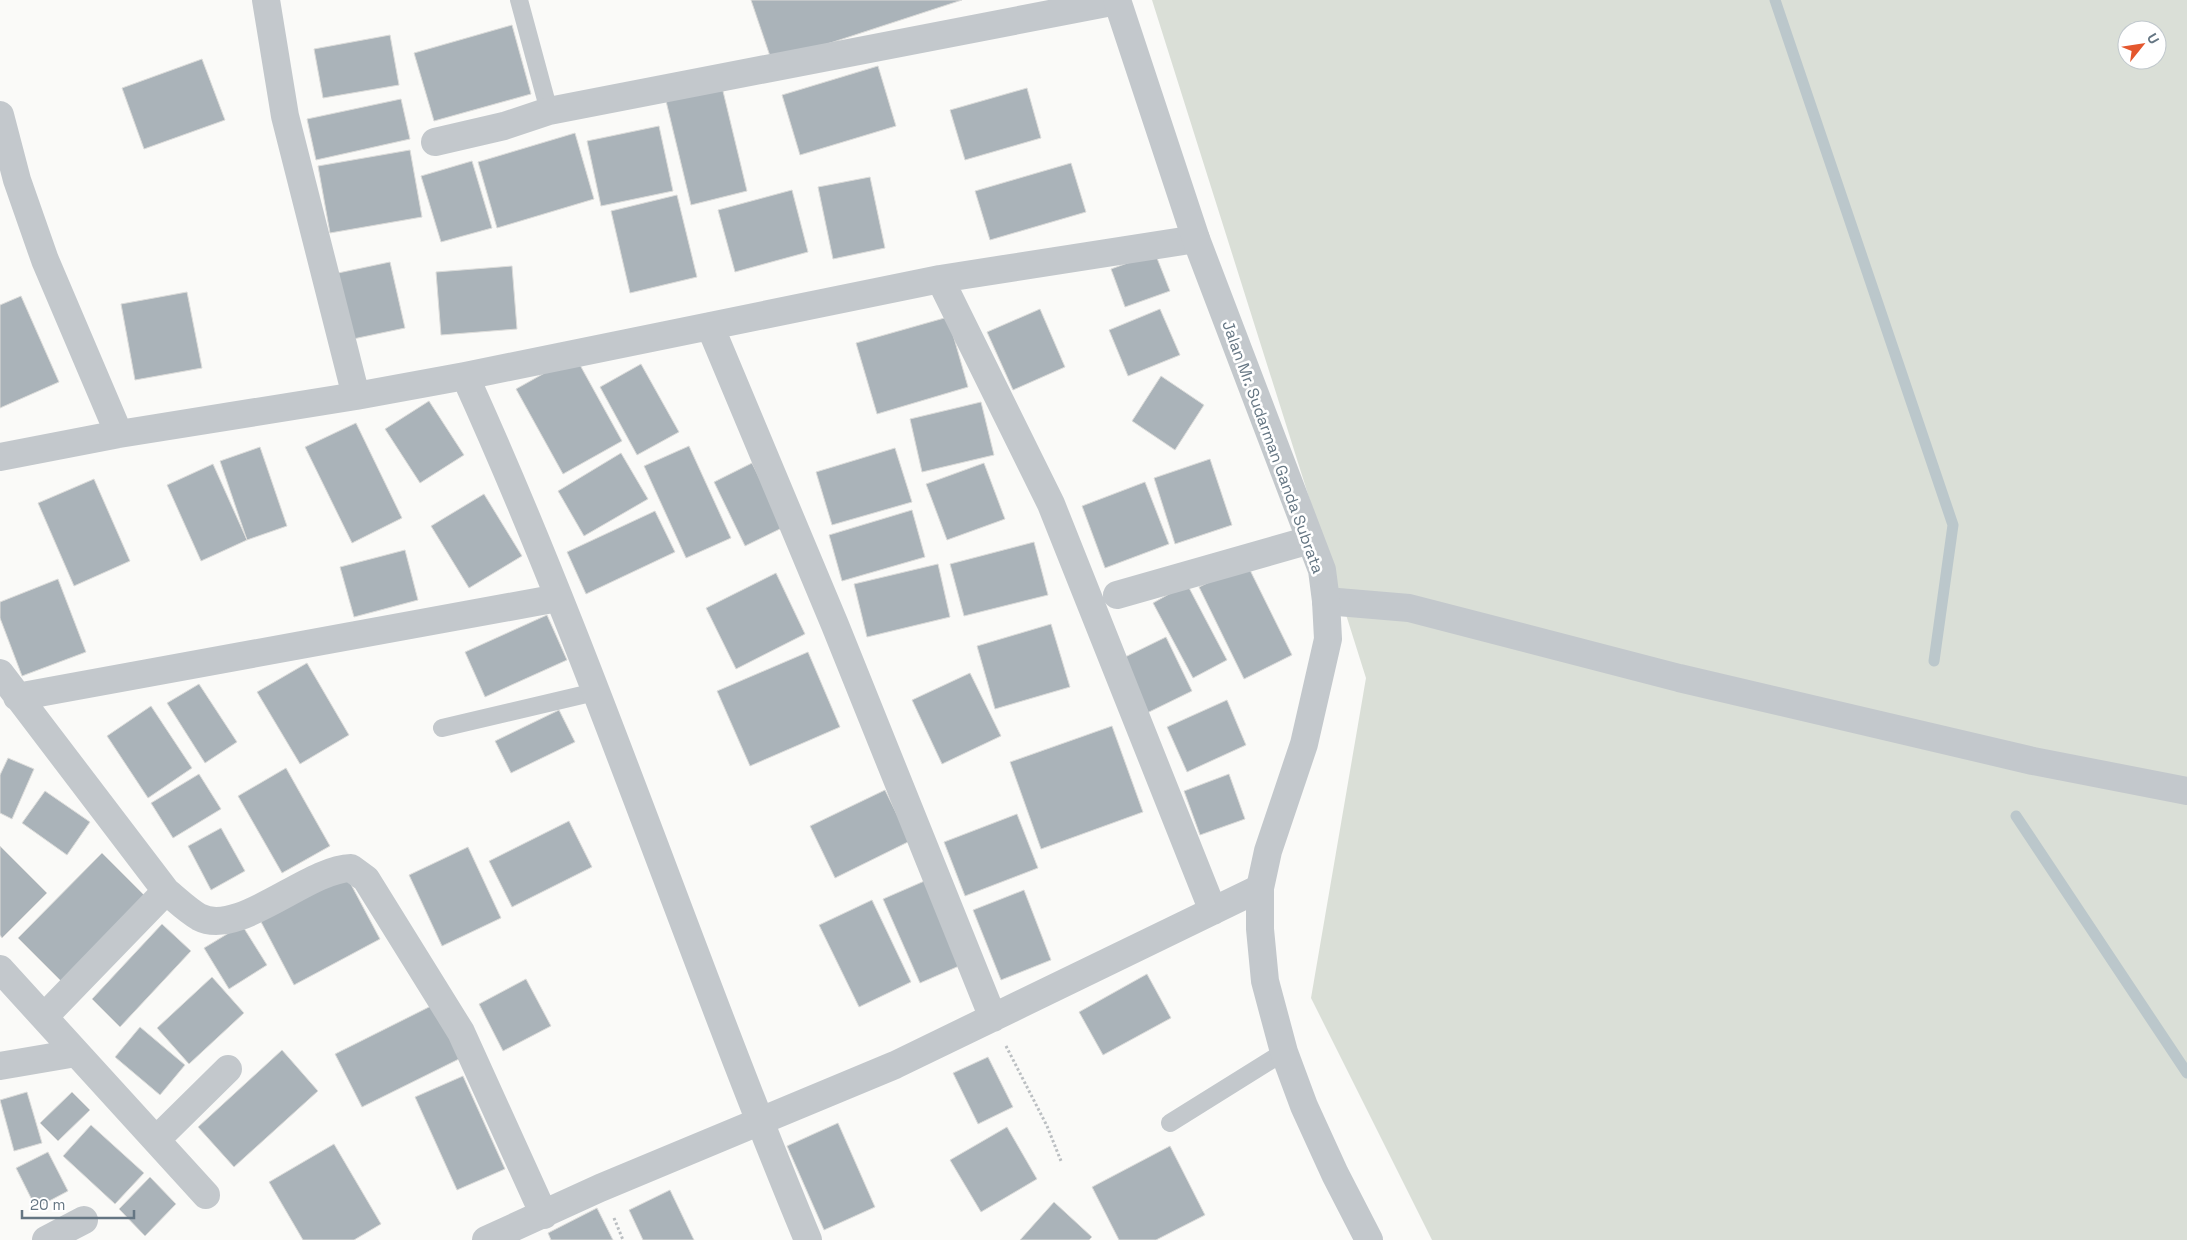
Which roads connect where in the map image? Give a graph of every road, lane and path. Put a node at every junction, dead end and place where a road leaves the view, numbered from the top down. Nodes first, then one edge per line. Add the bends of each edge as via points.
1 (266, 0) edge
2 (519, 0) edge
3 (1117, 1) edge
4 (549, 111) junction
5 (0, 115) edge
6 (435, 142) dead end
7 (1196, 239) junction
8 (940, 278) junction
9 (710, 326) junction
10 (465, 376) junction
11 (356, 396) junction
12 (119, 434) junction
13 (0, 457) edge
14 (1310, 540) junction
15 (1117, 595) dead end
16 (558, 598) junction
17 (1326, 601) junction
18 (0, 673) edge
19 (595, 692) junction
20 (17, 697) junction
21 (442, 728) dead end
22 (2187, 791) edge
23 (1260, 888) junction
24 (166, 891) junction
25 (1213, 911) junction
26 (0, 969) edge
27 (44, 1017) junction
28 (992, 1018) junction
29 (1284, 1052) junction
30 (76, 1053) junction
31 (0, 1066) edge
32 (228, 1069) dead end
33 (759, 1122) junction
34 (1170, 1123) dead end
35 (156, 1140) junction
36 (1061, 1161) dead end
37 (206, 1195) dead end
38 (544, 1215) junction
39 (84, 1220) dead end
40 (46, 1240) edge
41 (486, 1240) edge
42 (808, 1240) edge
43 (1369, 1240) edge

1 - 11 street via 285,116
2 - 4 lane
3 - 4 street
3 - 7 street, Jalan Mr. Sudarman Ganda Subrata
4 - 6 street via 504,126
5 - 12 street via 17,180 45,260
7 - 8 street
7 - 14 street, Jalan Mr. Sudarman Ganda Subrata
8 - 9 street
8 - 25 street via 1051,504
9 - 10 street
9 - 28 street via 835,624
10 - 11 street
10 - 16 street via 512,478
11 - 12 street
12 - 13 street
14 - 15 street
14 - 17 street, Jalan Mr. Sudarman Ganda Subrata via 1322,570
16 - 19 street
16 - 20 street
17 - 22 street via 1409,608 1698,682 2033,761
17 - 23 street, Jalan Mr. Sudarman Ganda Subrata via 1328,639 1316,697 1304,744 1268,851
18 - 20 street
19 - 21 lane
19 - 33 street
20 - 24 street
23 - 25 street
23 - 29 street, Jalan Mr. Sudarman Ganda Subrata via 1265,981
24 - 27 street
24 - 38 street via 200,917 213,921 229,920 250,912 332,870 351,868 366,879 461,1032
25 - 28 street
26 - 27 street
27 - 30 street
28 - 33 street via 895,1065
28 - 36 path via 1047,1126
29 - 34 lane
29 - 43 street, Jalan Mr. Sudarman Ganda Subrata via 1331,1166
30 - 31 street
30 - 35 street
32 - 35 street
33 - 38 street via 600,1188
33 - 42 street
35 - 37 street
38 - 41 street
39 - 40 street

